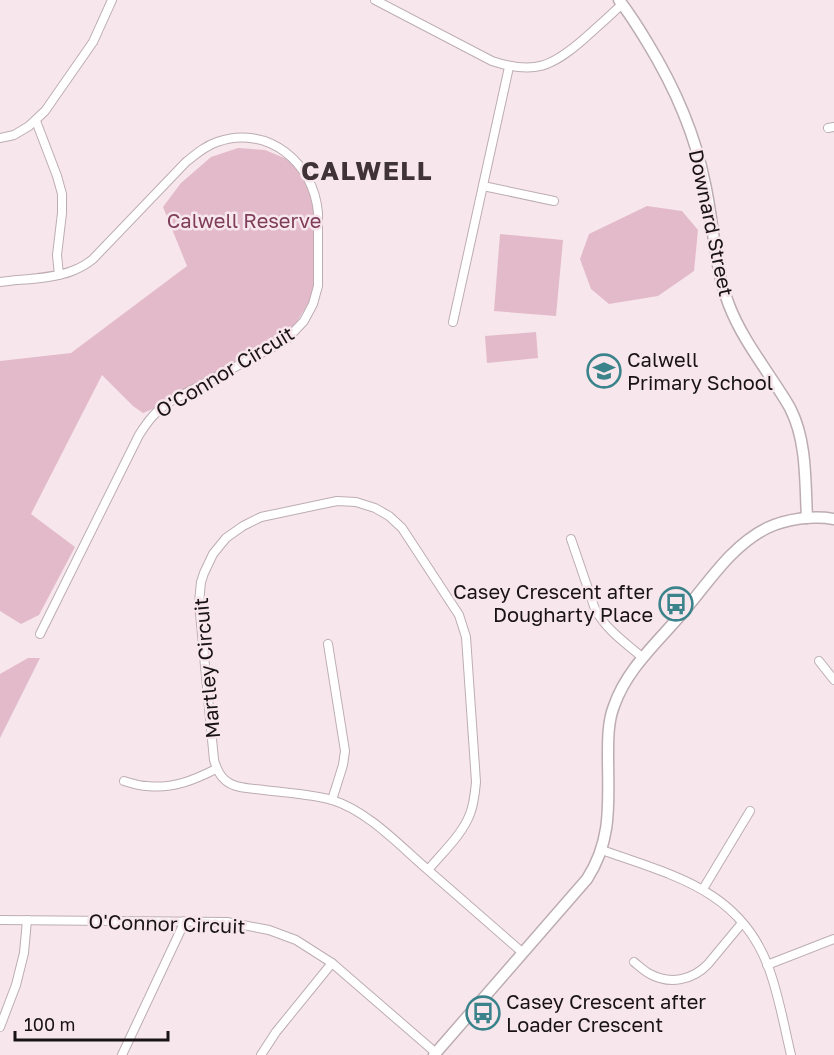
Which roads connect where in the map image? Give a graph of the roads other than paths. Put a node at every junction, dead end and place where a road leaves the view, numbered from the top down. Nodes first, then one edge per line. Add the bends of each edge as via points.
1 (112, 0) edge
2 (375, 0) edge
3 (620, 2) edge
4 (509, 67) junction
5 (36, 121) junction
6 (0, 138) edge
7 (483, 186) junction
8 (555, 201) dead end
9 (59, 275) junction
10 (0, 282) edge
11 (453, 322) dead end
12 (807, 518) junction
13 (834, 519) edge
14 (571, 539) dead end
15 (40, 634) dead end
16 (328, 644) dead end
17 (643, 658) junction
18 (819, 661) dead end
19 (834, 680) edge
20 (216, 769) junction
21 (123, 781) dead end
22 (332, 800) junction
23 (750, 811) dead end
24 (602, 850) junction
25 (428, 870) junction
26 (704, 889) junction
27 (0, 920) edge
28 (27, 920) junction
29 (185, 921) junction
30 (742, 923) junction
31 (834, 939) edge
32 (523, 953) junction
33 (634, 962) dead end
34 (332, 963) junction
35 (768, 965) junction
36 (0, 1027) edge
37 (435, 1054) edge
38 (122, 1055) edge
39 (261, 1055) edge
40 (791, 1055) edge

1 - 5 street via 93,42
2 - 4 street
3 - 4 street via 558,60 534,68
3 - 12 street, Downard Street via 658,60 689,127 705,184 728,304 799,429
4 - 7 street
5 - 6 street via 14,135
5 - 9 street via 62,194
7 - 8 street
7 - 11 street
9 - 10 street, O'Connor Circuit
9 - 15 street, O'Connor Circuit via 93,259 186,162 218,141 246,138 274,145 297,162 312,186 318,213 318,286 304,321 286,340 171,401 149,419
12 - 13 street
12 - 17 street via 768,528 738,548
14 - 17 street via 601,620
16 - 22 street via 345,751
17 - 24 street via 623,685 611,717 608,822
18 - 19 street
20 - 21 street via 171,786
20 - 22 street via 224,780 236,786
20 - 25 street, Martley Circuit via 199,603 201,582 213,554 234,531 261,517 338,501 373,507 389,516 408,536 459,615 466,637 475,799 462,830
22 - 25 street via 366,817
23 - 26 street
24 - 26 street
24 - 32 street via 587,879
25 - 32 street
26 - 30 street
27 - 28 street, O'Connor Circuit
28 - 29 street, O'Connor Circuit
28 - 36 street via 16,986
29 - 34 street, O'Connor Circuit via 227,922 269,930 296,940
29 - 38 street
30 - 33 street via 708,964 691,977 662,979
30 - 35 street
31 - 35 street
32 - 37 street
34 - 37 street, O'Connor Circuit
34 - 39 street
35 - 40 street

